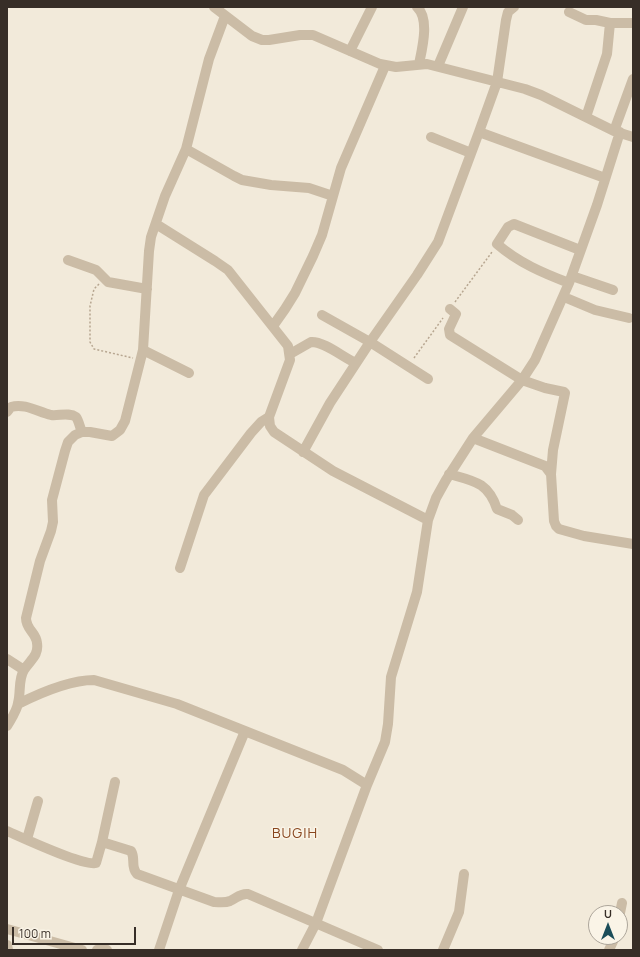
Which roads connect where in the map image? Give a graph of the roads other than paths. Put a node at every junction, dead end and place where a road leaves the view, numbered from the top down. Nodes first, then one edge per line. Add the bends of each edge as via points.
1 (214, 7) edge
2 (372, 7) edge
3 (417, 7) edge
4 (463, 7) edge
5 (511, 8) edge
6 (569, 12) dead end
7 (225, 16) junction
8 (610, 23) junction
9 (633, 23) edge
10 (350, 50) junction
11 (419, 64) junction
12 (385, 66) junction
13 (438, 66) junction
14 (633, 79) edge
15 (497, 82) junction
16 (586, 117) junction
17 (617, 131) junction
18 (479, 132) junction
19 (431, 137) dead end
20 (633, 137) edge
21 (186, 149) junction
22 (471, 153) junction
23 (605, 178) junction
24 (333, 196) junction
25 (156, 224) junction
26 (580, 250) junction
27 (68, 260) dead end
28 (571, 280) junction
29 (147, 289) junction
30 (612, 290) dead end
31 (564, 297) junction
32 (450, 309) dead end
33 (322, 315) dead end
34 (629, 318) dead end
35 (273, 326) junction
36 (370, 342) junction
37 (290, 354) junction
38 (142, 355) junction
39 (356, 363) junction
40 (189, 373) dead end
41 (428, 379) dead end
42 (522, 380) junction
43 (7, 412) edge
44 (269, 417) junction
45 (82, 432) junction
46 (473, 438) junction
47 (303, 452) junction
48 (450, 474) junction
49 (551, 474) junction
50 (428, 520) junction
51 (518, 520) dead end
52 (633, 544) edge
53 (180, 568) dead end
54 (7, 659) edge
55 (24, 670) junction
56 (18, 704) junction
57 (7, 726) edge
58 (245, 731) junction
59 (115, 782) dead end
60 (367, 785) junction
61 (38, 800) dead end
62 (7, 831) edge
63 (27, 839) junction
64 (102, 842) junction
65 (464, 874) dead end
66 (179, 890) junction
67 (316, 923) junction
68 (7, 929) edge
69 (7, 945) edge
70 (8, 950) edge
71 (82, 950) edge
72 (97, 950) edge
73 (107, 950) edge
74 (159, 950) edge
75 (302, 950) edge
76 (378, 950) edge
77 (443, 950) edge

1 - 7 street
2 - 10 street
3 - 11 street via 423,21 424,36
4 - 13 street
5 - 15 street via 506,20
6 - 8 street via 586,20
7 - 10 street via 252,36 262,40 313,35
7 - 21 street via 209,59
8 - 9 street
8 - 16 street via 606,54
10 - 12 street
11 - 12 street
11 - 13 street
12 - 24 street via 341,168
13 - 15 street
14 - 17 street
15 - 16 street via 541,95
15 - 18 street
16 - 17 street
17 - 20 street
17 - 23 street
18 - 22 street
18 - 23 street
19 - 22 street
21 - 24 street via 242,180 309,188
21 - 25 street
22 - 36 street via 438,242
23 - 26 street
24 - 35 street via 314,256
25 - 29 street via 149,251
25 - 35 street via 228,270
26 - 28 street
26 - 28 street via 514,224 508,227 497,244 519,261 542,273
27 - 29 street via 96,270 108,282
28 - 30 street
28 - 31 street
29 - 38 street
31 - 34 street via 595,310
31 - 42 street via 535,360
32 - 42 street via 456,316 448,329 450,335
33 - 36 street
35 - 37 street via 288,346
36 - 39 street
36 - 41 street
37 - 39 street via 315,342
37 - 44 street
38 - 40 street
38 - 45 street via 125,421 120,430 112,436
39 - 47 street
42 - 46 street
42 - 49 street via 565,394 553,450
43 - 45 street via 11,407 22,406 52,415 71,415 78,420
44 - 47 street via 274,432
44 - 53 street via 251,432 204,495
45 - 55 street via 74,435 68,442 52,500 53,522 26,618 28,629 35,635 38,643 36,655
46 - 48 street
46 - 49 street via 545,466
47 - 50 street via 333,471
48 - 50 street via 436,498
48 - 51 street via 477,482 486,488 497,509 512,514
49 - 52 street via 554,521 559,529
50 - 60 street via 417,592 392,677 385,742
54 - 55 street
55 - 56 street
56 - 57 street
56 - 58 street via 63,685 94,680 177,704
58 - 60 street via 343,770
58 - 66 street
59 - 64 street
60 - 67 street
61 - 63 street
62 - 63 street
63 - 64 street via 60,854 94,864 98,861
64 - 66 street via 131,851 132,866 137,874
65 - 77 street via 459,912
66 - 67 street via 214,902 231,901 243,893 248,894
66 - 74 street
67 - 75 street
67 - 76 street
68 - 71 street
69 - 70 street
72 - 73 street

